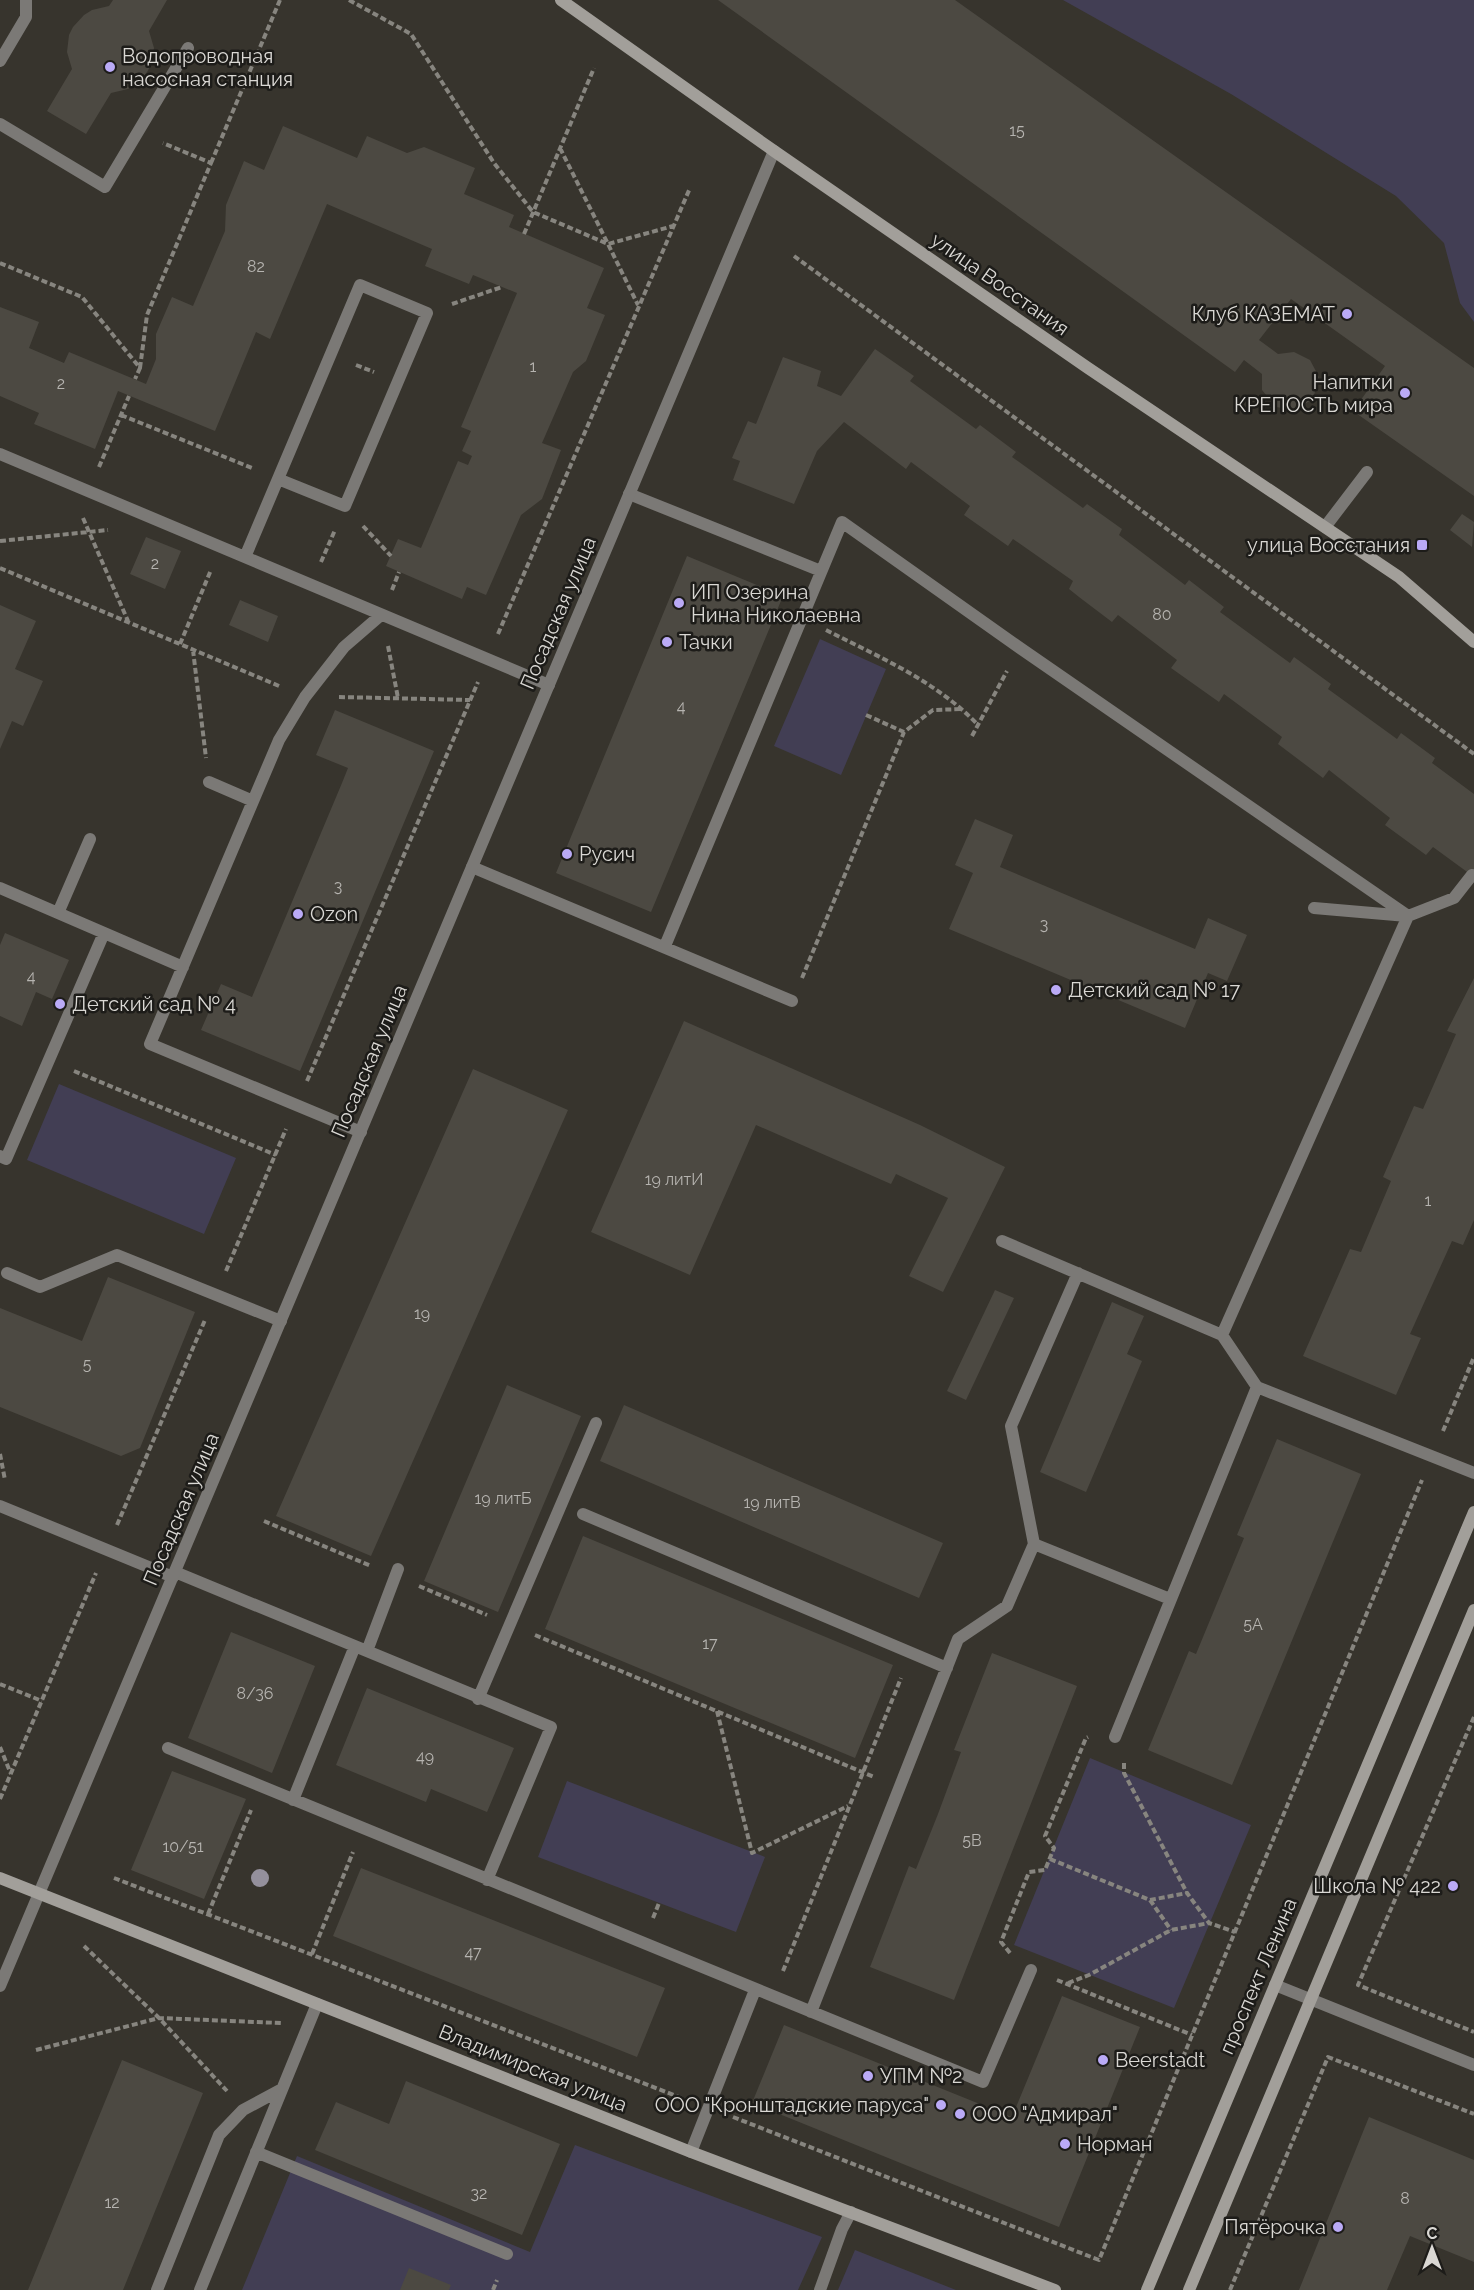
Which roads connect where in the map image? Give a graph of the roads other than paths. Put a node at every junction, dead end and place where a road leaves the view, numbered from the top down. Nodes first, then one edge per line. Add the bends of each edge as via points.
1 (26, 0) edge
2 (561, 0) edge
3 (188, 48) dead end
4 (0, 61) edge
5 (0, 124) edge
6 (774, 151) junction
7 (0, 454) edge
8 (1367, 472) dead end
9 (278, 479) junction
10 (629, 494) junction
11 (1325, 527) junction
12 (245, 557) junction
13 (821, 571) junction
14 (381, 615) junction
15 (1474, 642) edge
16 (549, 685) junction
17 (208, 782) road end
18 (253, 801) junction
19 (90, 839) dead end
20 (472, 867) junction
21 (1472, 875) dead end
22 (0, 888) edge
23 (1314, 908) dead end
24 (58, 913) junction
25 (1408, 916) junction
26 (104, 933) junction
27 (665, 946) junction
28 (183, 967) junction
29 (792, 1001) road end
30 (361, 1132) junction
31 (0, 1156) edge
32 (1002, 1241) dead end
33 (7, 1274) dead end
34 (1078, 1274) junction
35 (281, 1321) junction
36 (1222, 1335) junction
37 (1257, 1387) junction
38 (596, 1423) dead end
39 (1474, 1473) edge
40 (0, 1506) edge
41 (1474, 1512) edge
42 (583, 1514) dead end
43 (1034, 1544) junction
44 (396, 1572) road end
45 (174, 1574) junction
46 (1170, 1599) junction
47 (1474, 1611) edge
48 (361, 1648) junction
49 (947, 1668) junction
50 (478, 1698) junction
51 (1115, 1737) road end
52 (168, 1748) dead end
53 (293, 1800) junction
54 (0, 1878) edge
55 (487, 1880) junction
56 (39, 1893) junction
57 (1031, 1970) road end
58 (1275, 1985) junction
59 (0, 1986) edge
60 (755, 1990) junction
61 (1311, 2000) junction
62 (317, 2004) junction
63 (811, 2012) junction
64 (1474, 2065) edge
65 (282, 2089) junction
66 (256, 2152) junction
67 (691, 2152) junction
68 (851, 2212) junction
69 (507, 2254) dead end
70 (157, 2290) edge
71 (200, 2290) edge
72 (820, 2290) edge
73 (1054, 2290) edge
74 (1147, 2290) edge
75 (1189, 2290) edge

1 - 4 street via 26,17
2 - 6 main road, улица Восстания
3 - 5 street via 105,187
6 - 10 street, Посадская улица
6 - 11 main road, улица Восстания
7 - 12 street
8 - 11 street
9 - 9 street via 360,285 427,313 345,506
9 - 12 street
10 - 13 street
10 - 16 street, Посадская улица
11 - 15 main road, улица Восстания via 1399,577
12 - 14 street
13 - 25 street via 842,522
13 - 27 street
14 - 16 street
14 - 18 street via 344,647 305,697 279,740
16 - 20 street, Посадская улица
17 - 18 street
18 - 28 street
19 - 24 street
20 - 27 street
20 - 30 street, Посадская улица
21 - 25 street via 1454,898
22 - 24 street
23 - 25 street
24 - 26 street
25 - 36 street
26 - 28 street
26 - 31 street via 6,1159
27 - 29 street
28 - 30 street via 150,1044
30 - 35 street, Посадская улица
32 - 34 street
33 - 35 street via 40,1287 117,1255
34 - 36 street
34 - 43 street via 1011,1426
35 - 45 street, Посадская улица
36 - 37 street
37 - 39 street
37 - 46 street
38 - 50 street
40 - 45 street
41 - 58 main road, проспект Ленина
42 - 49 street
43 - 46 street
43 - 49 street via 1007,1606 958,1639
44 - 48 street
45 - 48 street
45 - 56 street, Посадская улица
46 - 51 street
47 - 61 main road
48 - 50 street
48 - 53 street
49 - 63 street
50 - 55 street via 551,1727
52 - 53 street
53 - 55 street
54 - 56 main road, Владимирская улица
55 - 60 street
56 - 59 street, Посадская улица
56 - 62 main road, Владимирская улица
57 - 63 street via 983,2082
58 - 61 street
58 - 74 main road, проспект Ленина
60 - 63 street
60 - 67 street
61 - 64 street
61 - 75 main road
62 - 65 street
62 - 67 main road, Владимирская улица
65 - 66 street
65 - 70 street via 243,2110 219,2135
66 - 69 street
66 - 71 street
67 - 68 main road, Владимирская улица
68 - 72 street
68 - 73 main road, Владимирская улица

